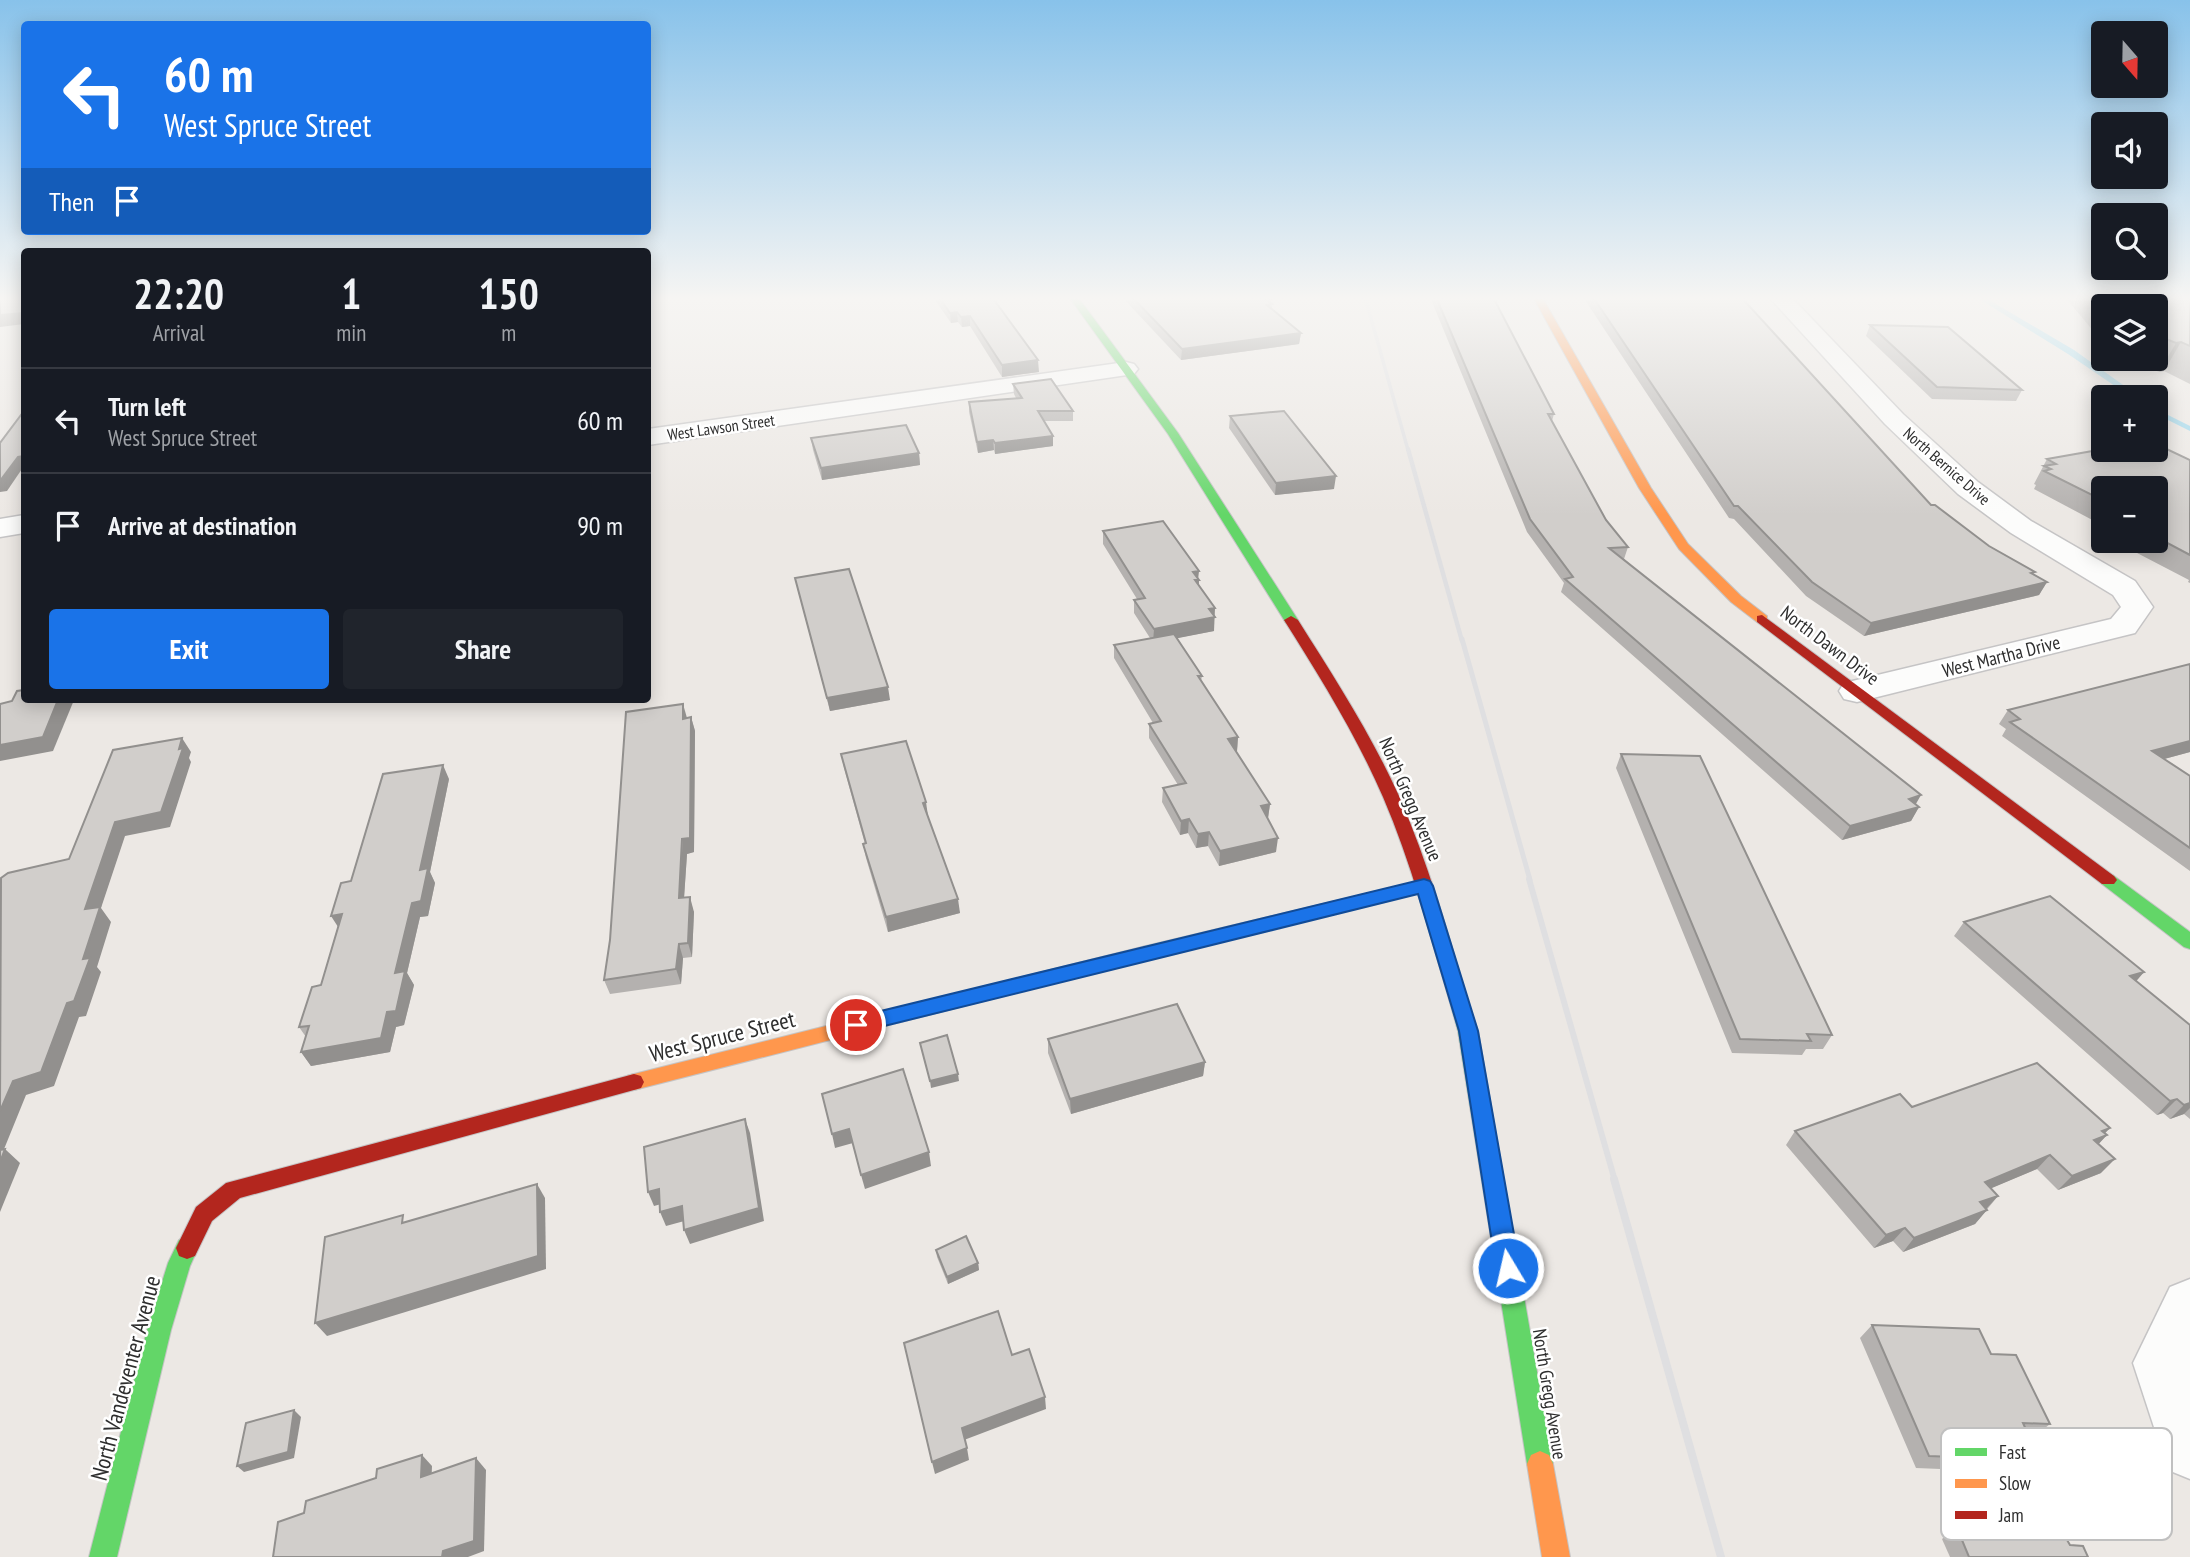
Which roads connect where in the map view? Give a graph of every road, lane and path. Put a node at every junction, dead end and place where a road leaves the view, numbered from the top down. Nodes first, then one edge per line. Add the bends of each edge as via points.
1 (1126, 369) edge
2 (1121, 370) edge
3 (1578, 370) edge
4 (1847, 370) edge
5 (651, 437) edge
6 (21, 524) edge
7 (0, 528) edge
8 (2137, 607) joint
9 (1857, 691) junction
10 (1424, 886) junction
11 (2190, 942) edge
12 (204, 1214) joint
13 (2190, 1307) edge
14 (2190, 1448) edge
15 (103, 1557) edge
16 (1556, 1557) edge

1 - 10 street, North Gregg Avenue via 1173,433 1335,690 1391,798
2 - 5 street, West Lawson Street
3 - 9 street, North Dawn Drive via 1644,488 1683,546 1736,599
4 - 8 street, North Bernice Drive via 1968,488 2021,527 2124,588
6 - 7 street
8 - 9 street, West Martha Drive via 2123,626
9 - 11 street, North Dawn Drive
10 - 12 street, West Spruce Street via 505,1114 234,1190
10 - 16 street, North Gregg Avenue via 1468,1031
12 - 15 street, North Vandeventer Avenue via 179,1263 159,1330
13 - 14 street via 2163,1363

